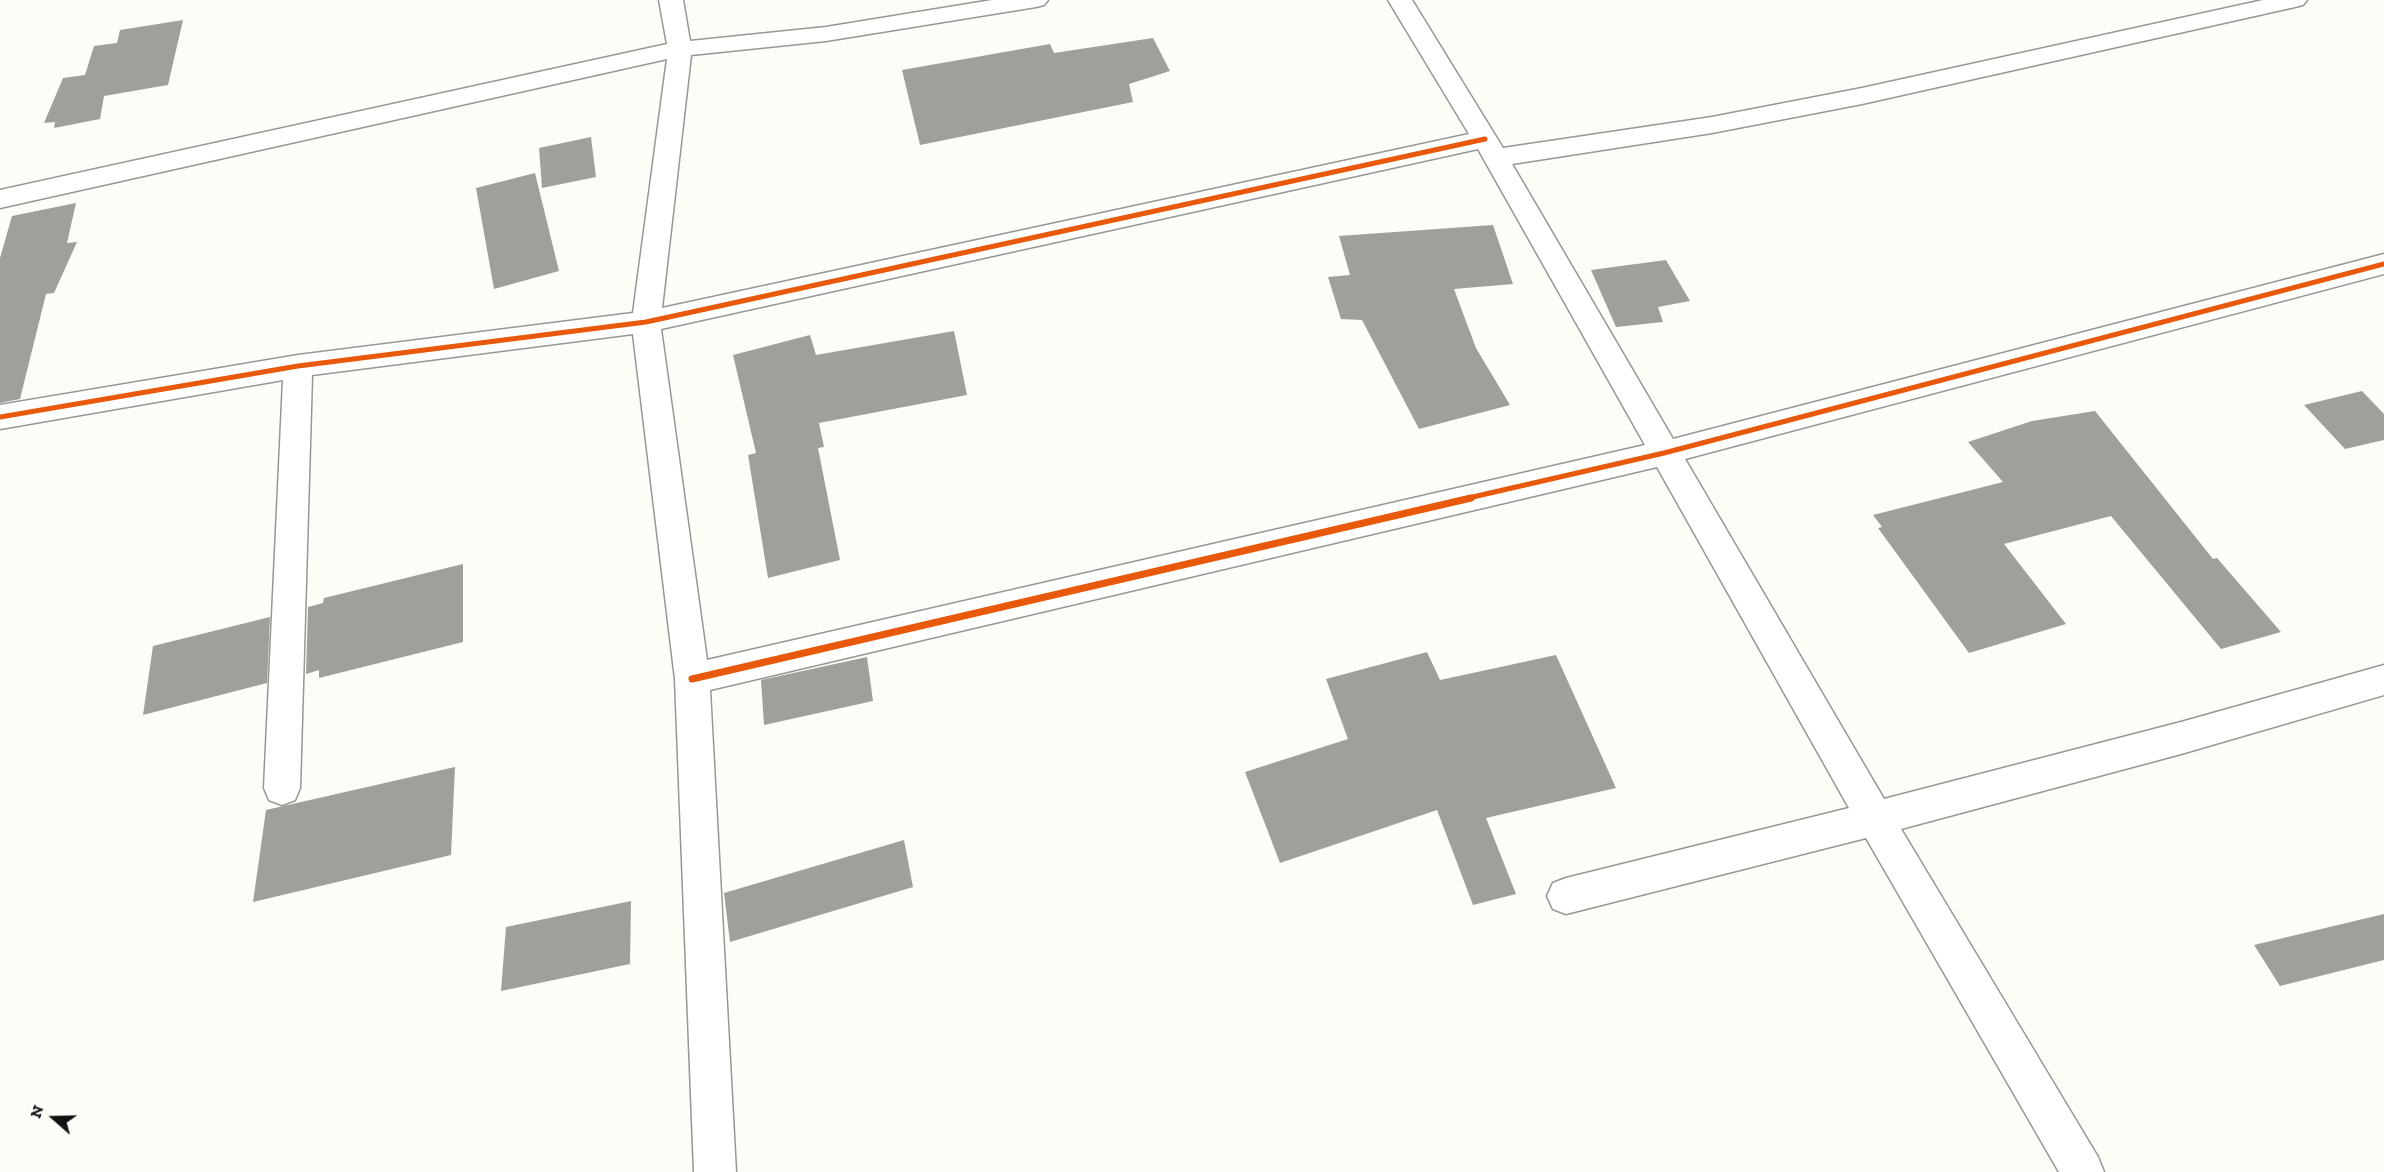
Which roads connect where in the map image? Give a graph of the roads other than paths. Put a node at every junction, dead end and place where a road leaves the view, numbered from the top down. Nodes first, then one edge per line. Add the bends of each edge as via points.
1 (671, 0) edge
2 (1036, 0) edge
3 (1400, 0) edge
4 (2295, 0) edge
5 (680, 49) junction
6 (1489, 149) junction
7 (0, 199) edge
8 (2384, 264) edge
9 (646, 322) junction
10 (298, 366) junction
11 (0, 417) edge
12 (1664, 453) junction
13 (692, 679) junction
14 (2384, 680) edge
15 (282, 788) dead end
16 (1875, 819) junction
17 (1566, 896) dead end
18 (715, 1172) edge
19 (2083, 1172) edge

1 - 5 street
2 - 5 street via 826,34
3 - 6 street
4 - 6 street via 1712,125
5 - 7 street
5 - 9 street
6 - 9 street
6 - 12 street
8 - 12 street
9 - 10 street
9 - 13 street
10 - 11 street
10 - 15 street
12 - 13 street
12 - 16 street
13 - 18 street
14 - 16 street
16 - 17 street
16 - 19 street

